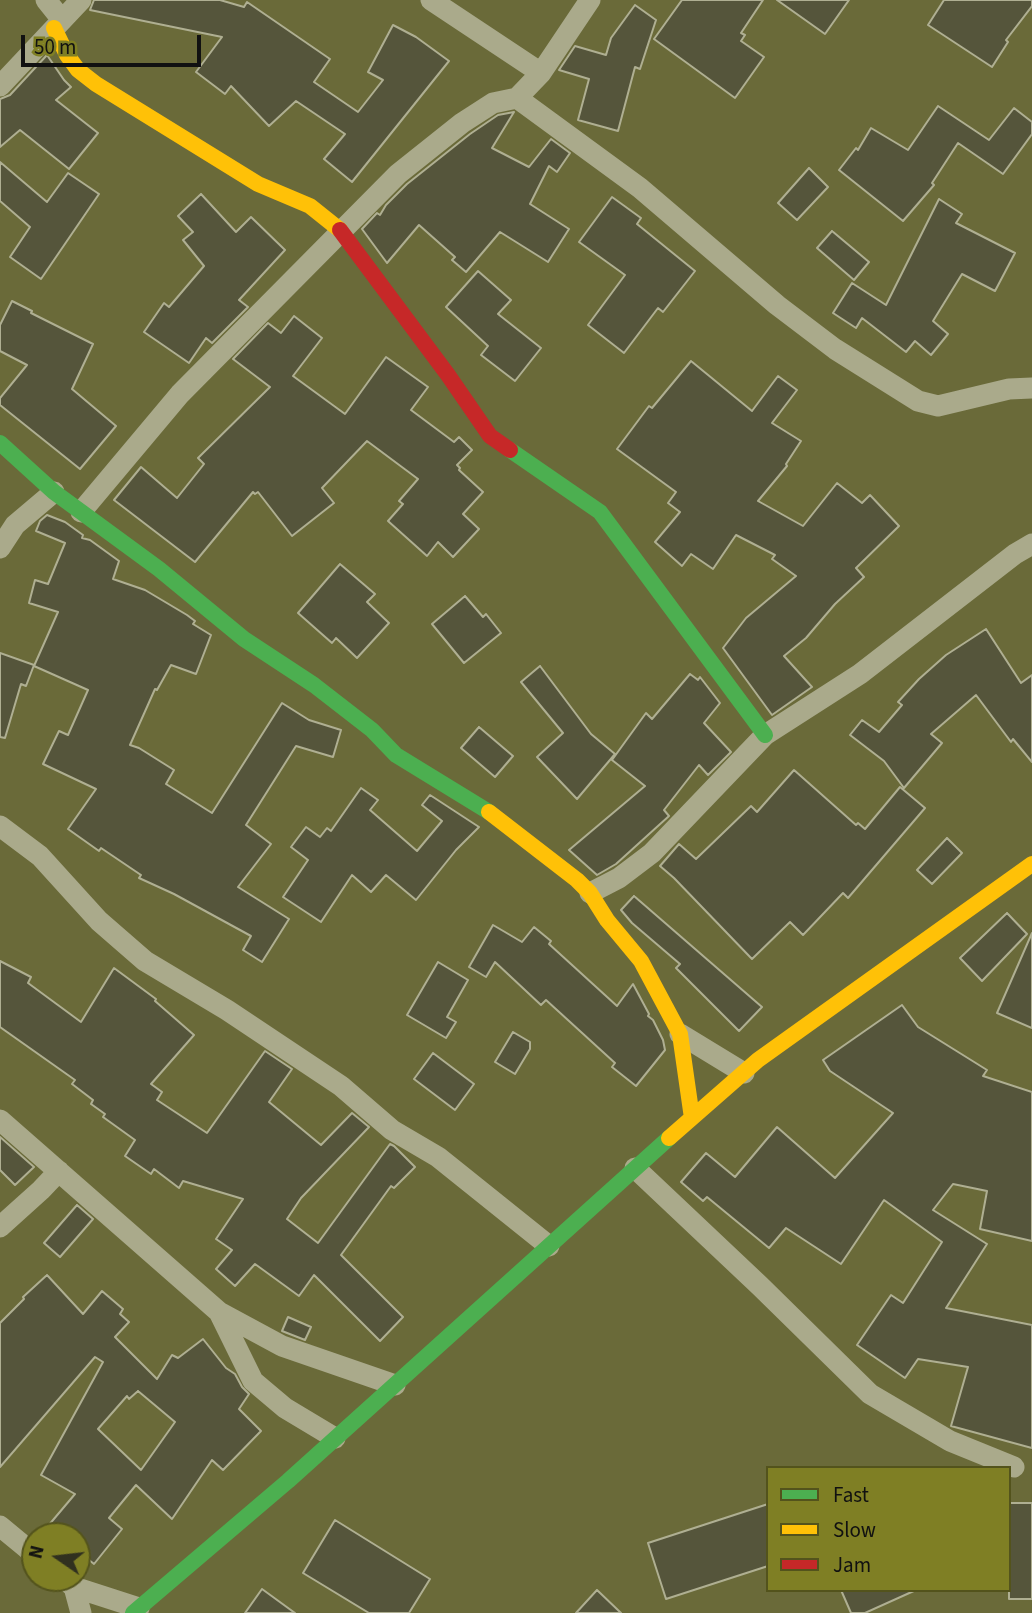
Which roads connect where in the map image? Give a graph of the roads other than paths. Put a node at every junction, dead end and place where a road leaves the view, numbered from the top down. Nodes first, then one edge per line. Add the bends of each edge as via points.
1 (46, 0) edge
2 (81, 0) edge
3 (431, 0) edge
4 (590, 0) edge
5 (58, 24) junction
6 (541, 73) junction
7 (0, 86) edge
8 (517, 98) junction
9 (342, 232) junction
10 (1032, 388) edge
11 (0, 443) edge
12 (54, 492) junction
13 (81, 512) junction
14 (1032, 544) edge
15 (0, 548) edge
16 (765, 735) junction
17 (0, 826) edge
18 (1032, 864) edge
19 (590, 893) junction
20 (680, 1034) junction
21 (744, 1073) junction
22 (692, 1118) junction
23 (0, 1120) edge
24 (635, 1168) junction
25 (59, 1171) junction
26 (0, 1227) edge
27 (549, 1246) junction
28 (219, 1312) junction
29 (395, 1385) junction
30 (335, 1438) junction
31 (1014, 1467) dead end
32 (0, 1525) edge
33 (21, 1543) edge
34 (72, 1592) edge
35 (91, 1592) edge
36 (136, 1610) edge
37 (81, 1613) edge

1 - 5 street
2 - 5 street
3 - 6 street
4 - 6 street
5 - 7 street
5 - 9 street via 67,55 96,84 258,184 310,206
6 - 8 street
8 - 9 street via 494,103 462,123 398,174
8 - 10 street via 640,188 835,349 918,401 938,406
9 - 13 street via 180,394
9 - 16 street via 490,436 600,512
11 - 12 street
12 - 13 street
12 - 15 street via 15,525
13 - 19 street via 244,639 314,685 396,755 487,810
14 - 16 street via 860,674
16 - 19 street via 652,853
17 - 27 street via 40,856 99,921 145,961 341,1086
18 - 21 street
19 - 20 street via 641,961
20 - 21 street
20 - 22 street
21 - 22 street
22 - 24 street
23 - 25 street
24 - 27 street
24 - 31 street via 870,1394 950,1441
25 - 26 street
25 - 28 street
27 - 29 street
28 - 29 street via 282,1346
28 - 30 street via 253,1381 285,1408
29 - 30 street
30 - 36 street
32 - 33 street
34 - 37 street
35 - 36 street

